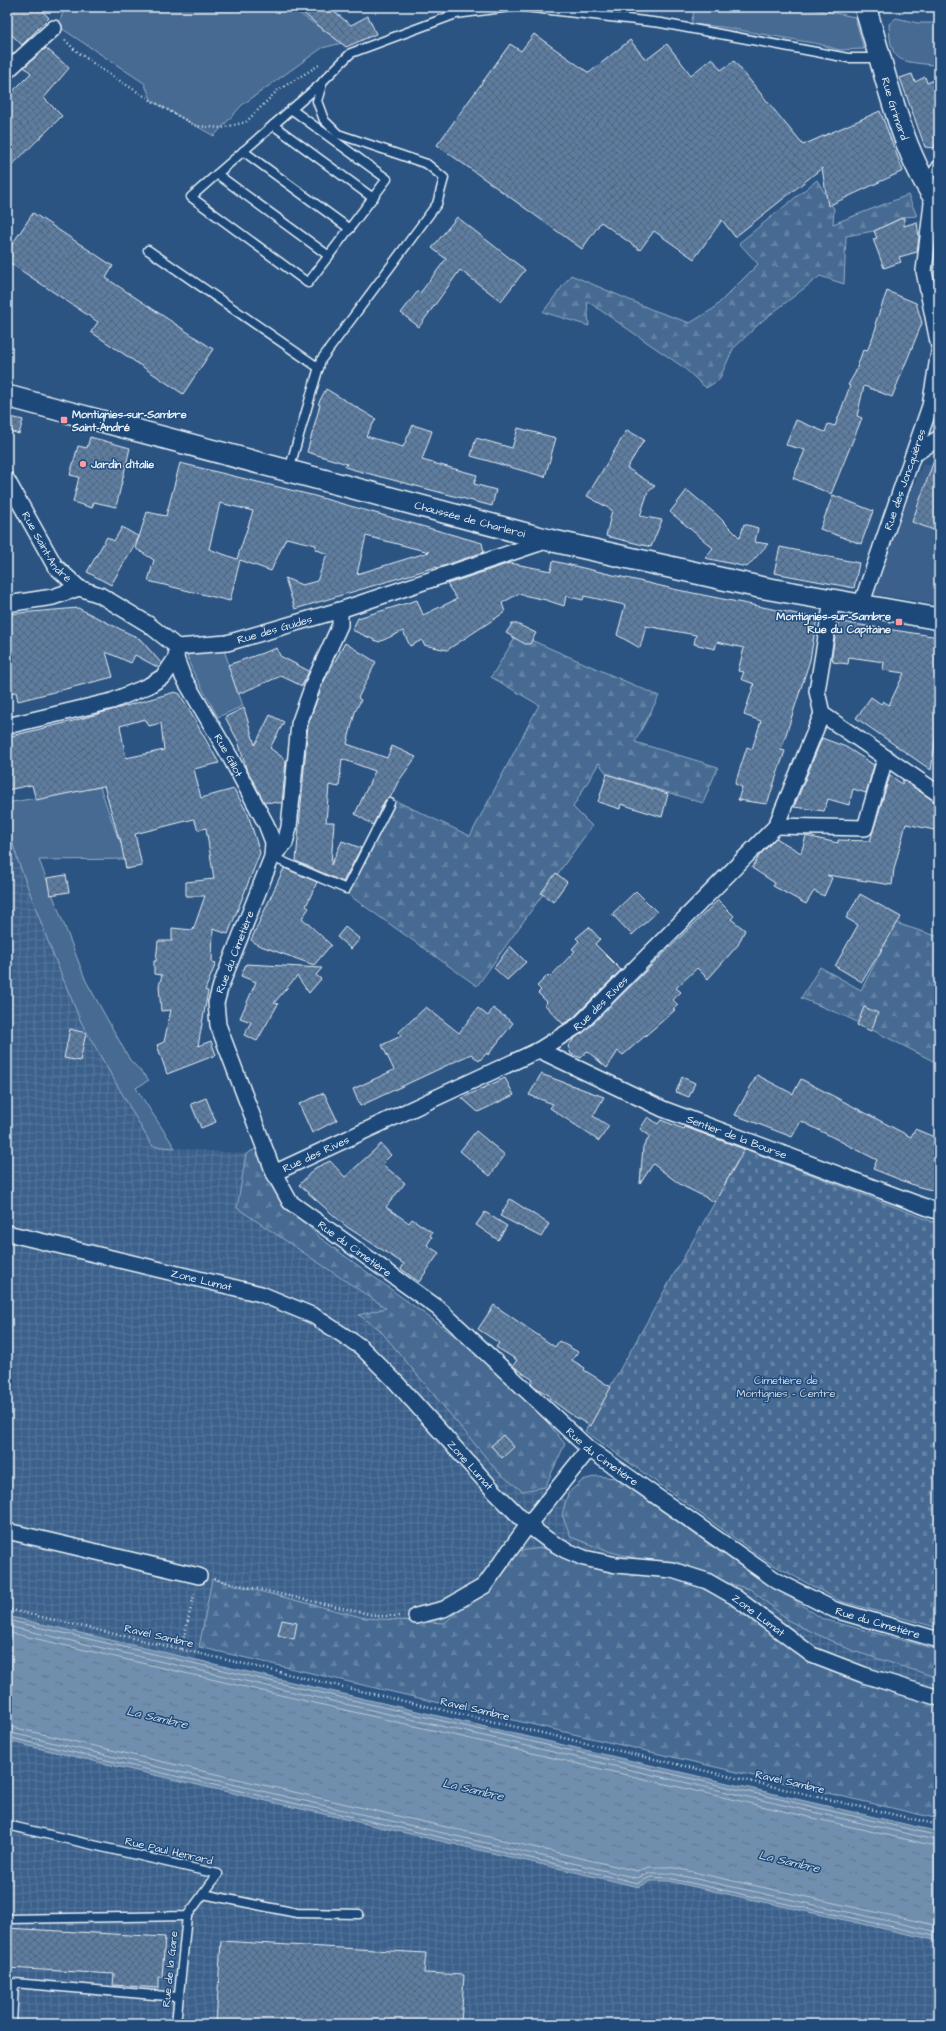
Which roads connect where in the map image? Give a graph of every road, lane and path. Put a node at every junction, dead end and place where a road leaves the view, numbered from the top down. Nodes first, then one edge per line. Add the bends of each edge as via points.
1 (510, 7) edge
2 (525, 7) edge
3 (865, 7) edge
4 (54, 28) joint
5 (880, 58) junction
6 (323, 63) dead end
7 (7, 71) edge
8 (323, 81) junction
9 (291, 109) junction
10 (273, 125) junction
11 (243, 151) junction
12 (939, 162) edge
13 (217, 174) junction
14 (932, 194) edge
15 (373, 198) junction
16 (350, 229) junction
17 (148, 250) dead end
18 (329, 256) junction
19 (939, 347) edge
20 (939, 352) edge
21 (319, 368) junction
22 (7, 396) edge
23 (939, 438) edge
24 (913, 455) junction
25 (288, 471) junction
26 (7, 480) edge
27 (549, 540) junction
28 (79, 588) junction
29 (832, 600) junction
30 (7, 604) edge
31 (861, 605) junction
32 (340, 610) junction
33 (939, 619) edge
34 (176, 653) junction
35 (822, 714) junction
36 (7, 726) edge
37 (885, 759) junction
38 (939, 794) edge
39 (390, 803) dead end
40 (776, 826) junction
41 (272, 857) junction
42 (539, 1050) junction
43 (274, 1173) junction
44 (939, 1212) edge
45 (7, 1233) edge
46 (589, 1449) junction
47 (528, 1525) junction
48 (7, 1532) edge
49 (199, 1576) junction
50 (7, 1609) edge
51 (416, 1616) joint
52 (939, 1640) edge
53 (181, 1649) junction
54 (939, 1698) edge
55 (7, 1825) edge
56 (939, 1825) edge
57 (203, 1894) junction
58 (359, 1914) dead end
59 (187, 1916) junction
60 (7, 1919) edge
61 (178, 1997) junction
62 (12, 2024) edge
63 (176, 2024) edge

1 - 8 lane via 456,14 351,53
2 - 5 lane via 661,24 848,58
3 - 5 main road, Rue Grimard
4 - 6 path via 74,49 101,69 196,126 222,128 246,122 278,90
4 - 7 street
5 - 14 main road, Rue Grimard via 908,145
8 - 9 lane
8 - 21 lane via 317,101 324,120 338,134 426,164 444,178 437,204 321,360
9 - 10 lane
9 - 15 lane via 387,179
10 - 11 lane
10 - 15 lane
11 - 13 lane
11 - 16 lane
12 - 14 lane
13 - 18 lane
13 - 18 lane via 191,197 308,284
14 - 19 street via 924,271
15 - 16 lane
16 - 18 lane
17 - 21 lane
20 - 24 street, Rue des Joncquières via 930,406
21 - 25 lane
22 - 25 main road, Chaussée de Charleroi
23 - 24 street
24 - 31 street, Rue des Joncquières
25 - 27 main road, Chaussée de Charleroi
26 - 28 street, Rue Saint-André via 55,566
27 - 29 main road, Chaussée de Charleroi via 759,587
27 - 32 street, Rue des Guides
28 - 30 street via 53,597
28 - 34 street via 100,594 148,624
29 - 31 main road, Chaussée de Charleroi
29 - 35 street via 817,691
31 - 33 main road, Chaussée de Charleroi
32 - 34 street, Rue des Guides via 227,643
32 - 41 street, Rue du Cimetière via 340,625 314,682 299,724 289,827 285,843
34 - 36 street via 164,676 148,686 112,701
34 - 41 street, Rue Gillot via 183,677 266,824 273,842
35 - 37 street
35 - 40 street, Rue des Rives
37 - 38 street
37 - 40 street via 865,828
39 - 41 lane via 346,889
40 - 42 street, Rue des Rives via 579,1025
41 - 43 street, Rue du Cimetière via 218,993 216,1014
42 - 43 street, Rue des Rives
42 - 44 street, Sentier de la Bourse via 663,1109
43 - 46 street, Rue du Cimetière via 290,1202 438,1308
45 - 47 street, Zone Lumat via 261,1294 314,1316 361,1347
46 - 47 street
46 - 52 street, Rue du Cimetière via 777,1582 835,1610
47 - 51 street via 484,1586 444,1609
47 - 54 street, Zone Lumat via 565,1550 584,1558 672,1570 707,1581 735,1597 812,1655 864,1675
48 - 49 street
49 - 51 path via 377,1616
49 - 53 path
50 - 53 path, Ravel Sambre
53 - 56 path, Ravel Sambre
55 - 57 lane, Rue Paul Henrard via 218,1874
57 - 58 lane via 297,1913
57 - 59 lane, Rue Paul Henrard
59 - 60 lane
59 - 61 lane, Rue de la Gare
61 - 62 lane via 14,1983
61 - 63 lane, Rue de la Gare

